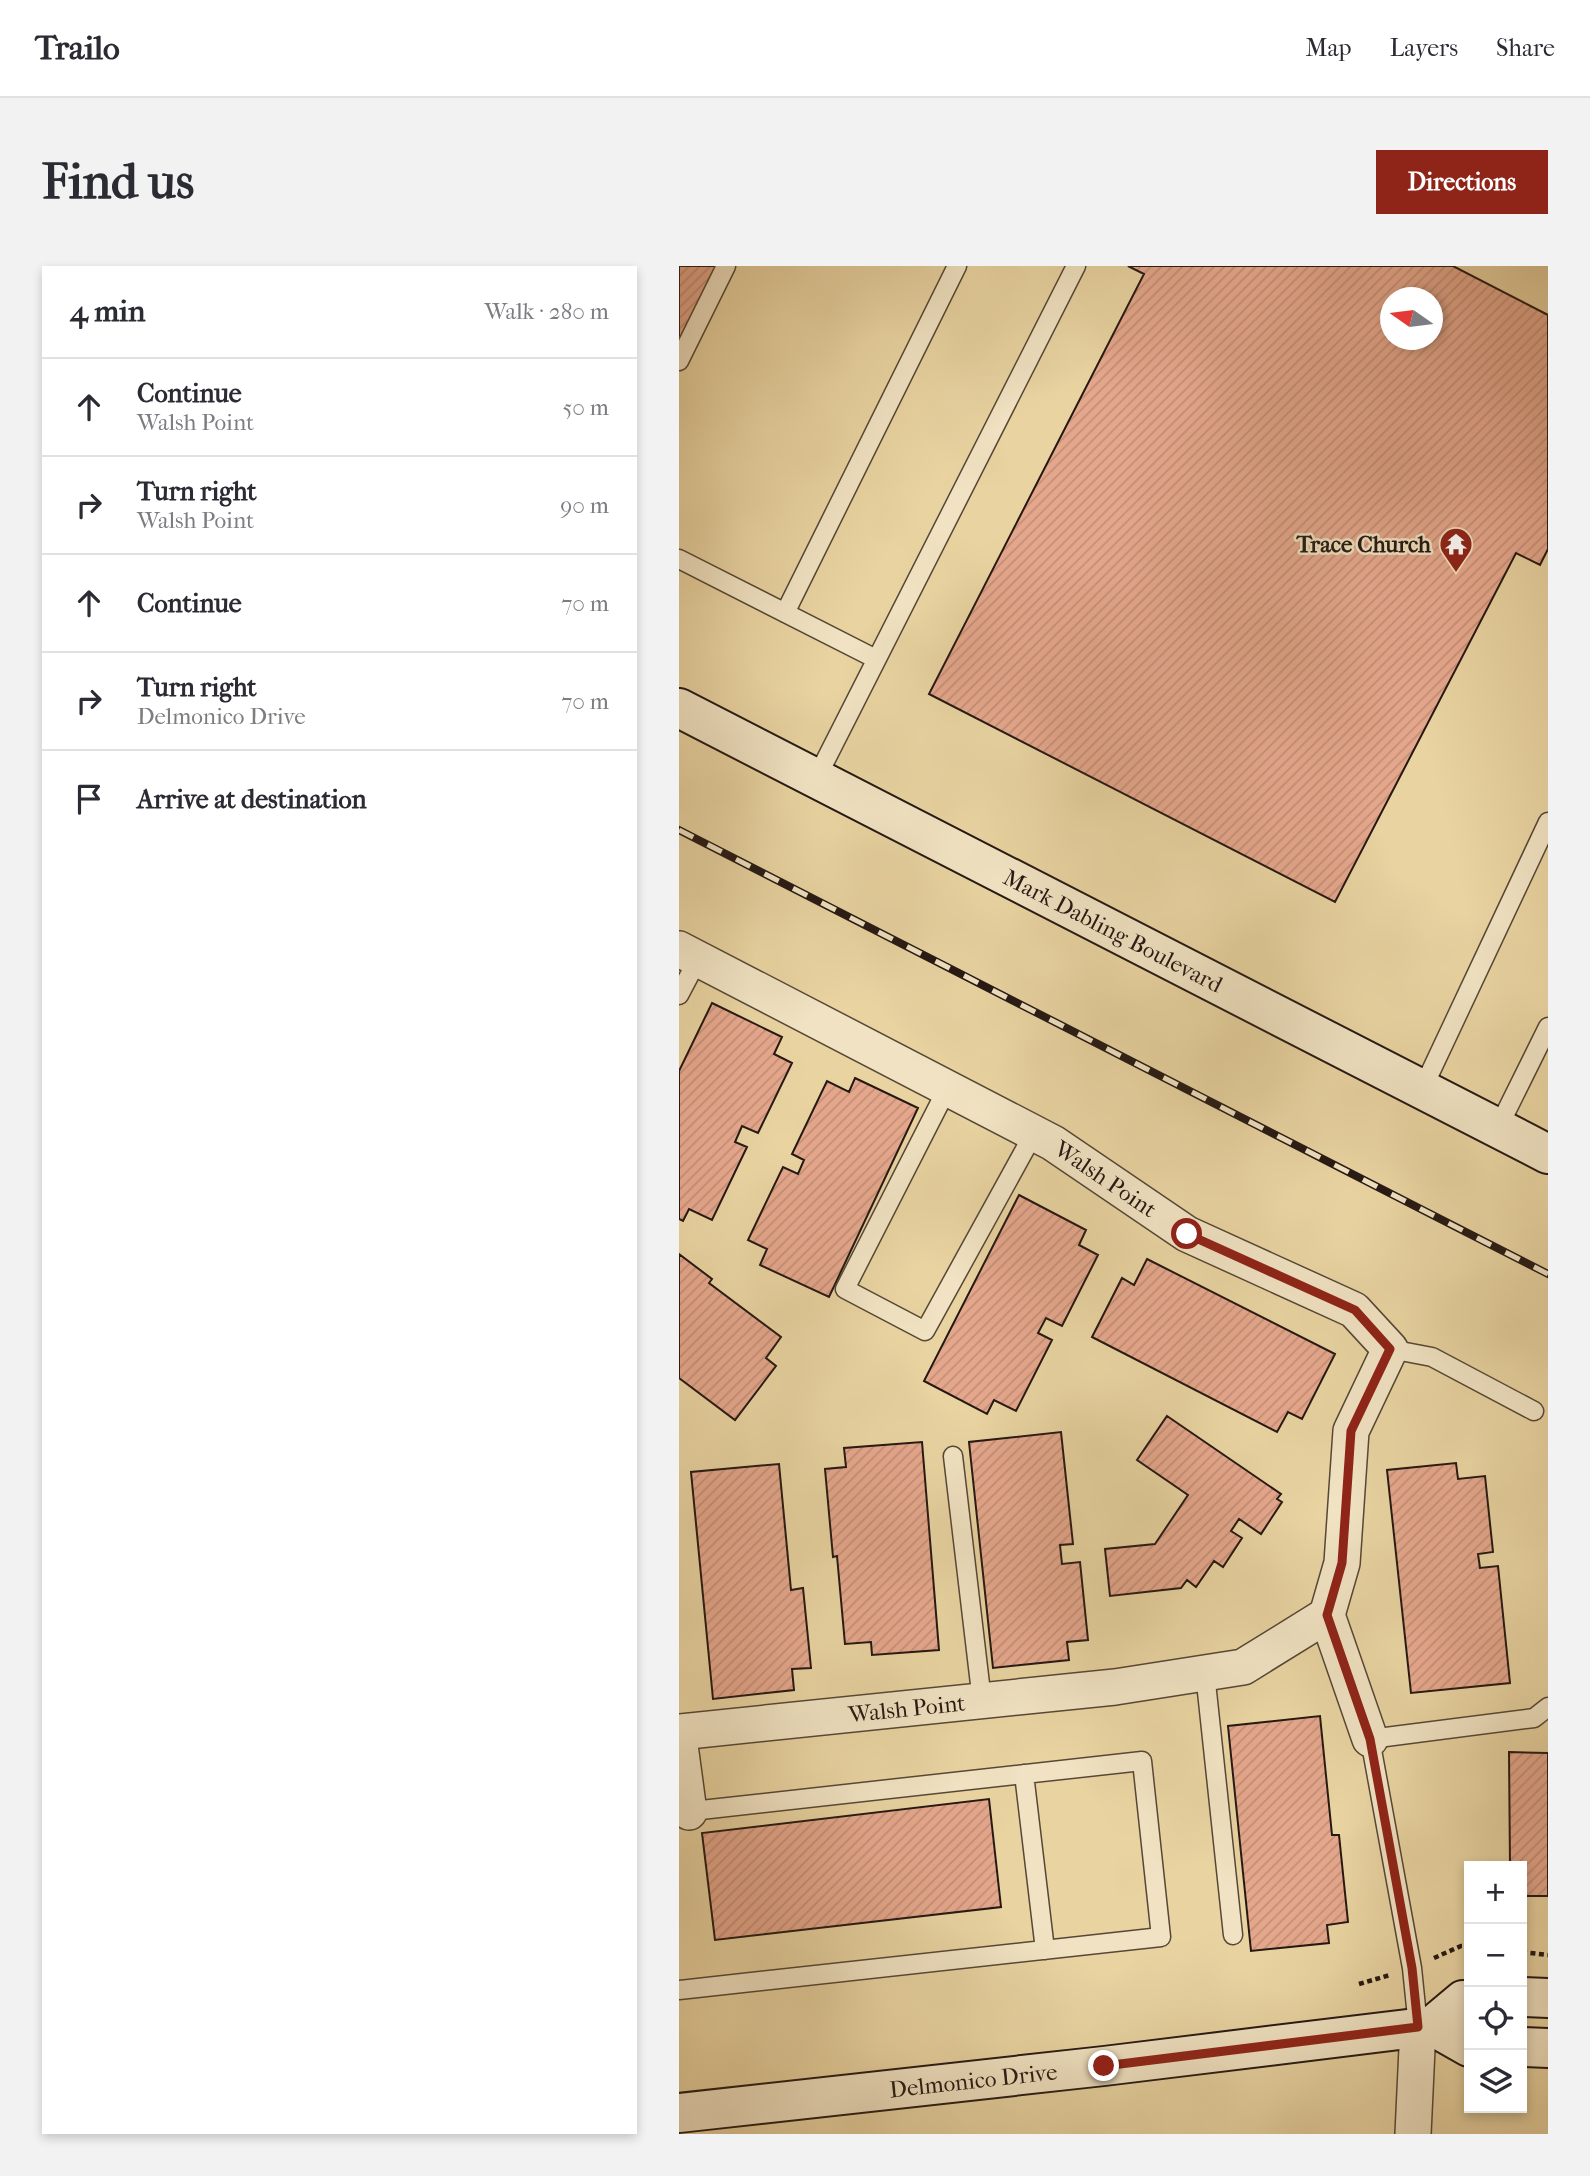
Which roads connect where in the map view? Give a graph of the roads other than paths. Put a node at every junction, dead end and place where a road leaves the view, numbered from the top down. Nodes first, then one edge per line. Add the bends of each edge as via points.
1 (726, 266) edge
2 (957, 266) edge
3 (1076, 266) edge
4 (679, 361) edge
5 (679, 559) edge
6 (785, 613) junction
7 (876, 659) junction
8 (679, 708) edge
9 (817, 777) junction
10 (1548, 822) edge
11 (688, 954) edge
12 (679, 995) edge
13 (1548, 1027) edge
14 (948, 1087) junction
15 (1422, 1090) junction
16 (1498, 1128) junction
17 (1034, 1133) junction
18 (1548, 1154) edge
19 (1390, 1349) junction
20 (1534, 1412) dead end
21 (953, 1456) dead end
22 (1327, 1615) junction
23 (1205, 1673) junction
24 (982, 1701) junction
25 (1548, 1707) edge
26 (679, 1732) edge
27 (679, 1738) edge
28 (1370, 1739) junction
29 (1024, 1774) junction
30 (684, 1812) edge
31 (1233, 1935) dead end
32 (1045, 1950) junction
33 (679, 1990) edge
34 (1527, 1997) edge
35 (1548, 1998) edge
36 (1464, 2000) edge
37 (1425, 2026) junction
38 (1464, 2045) edge
39 (1527, 2048) edge
40 (1548, 2048) edge
41 (679, 2113) edge
42 (1413, 2134) edge

1 - 4 lane
2 - 6 lane
3 - 7 lane
5 - 6 lane
6 - 7 lane
7 - 9 lane
8 - 9 street, Mark Dabling Boulevard
9 - 15 street, Mark Dabling Boulevard
10 - 15 lane
11 - 12 lane
11 - 14 street, Walsh Point
13 - 16 lane
14 - 17 street, Walsh Point
14 - 17 lane via 845,1289 925,1331
15 - 16 street, Mark Dabling Boulevard
16 - 18 street, Mark Dabling Boulevard
17 - 19 street, Walsh Point via 1187,1234 1355,1310
19 - 20 lane via 1432,1357
19 - 22 street via 1351,1431 1342,1563
21 - 24 lane
22 - 23 street, Walsh Point via 1243,1667
22 - 28 street
23 - 24 street, Walsh Point
23 - 31 lane
24 - 26 street, Walsh Point
25 - 28 lane via 1534,1718
27 - 30 street
28 - 37 lane
29 - 30 lane
29 - 32 lane
29 - 32 lane via 1142,1761 1161,1937
32 - 33 lane
34 - 35 street
36 - 37 street
37 - 38 street
37 - 41 street, Delmonico Drive
37 - 42 street
39 - 40 street

